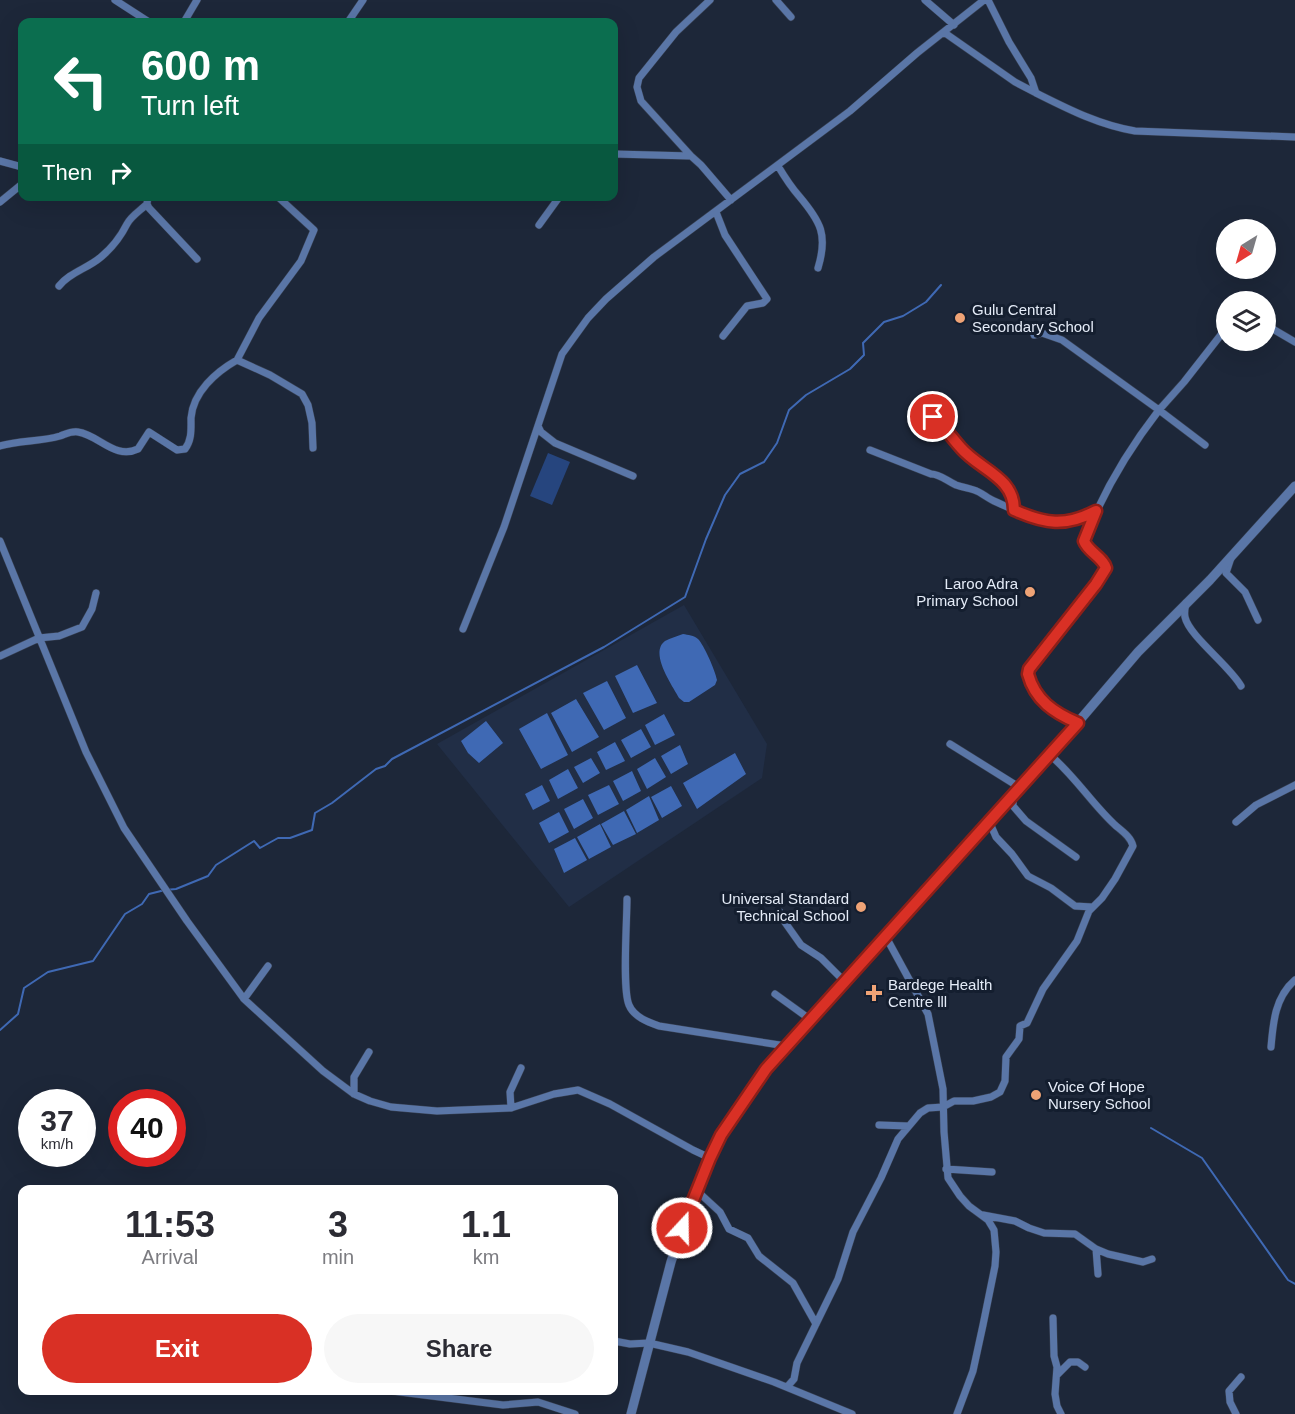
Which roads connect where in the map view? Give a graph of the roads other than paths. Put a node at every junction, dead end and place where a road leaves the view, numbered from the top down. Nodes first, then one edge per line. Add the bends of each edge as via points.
1 (115, 0) edge
2 (197, 0) edge
3 (363, 0) edge
4 (710, 0) edge
5 (776, 0) edge
6 (925, 0) edge
7 (986, 0) edge
8 (791, 17) dead end
9 (143, 18) edge
10 (186, 18) edge
11 (351, 18) edge
12 (954, 25) junction
13 (945, 33) junction
14 (1036, 93) junction
15 (1295, 137) edge
16 (618, 154) edge
17 (691, 156) junction
18 (0, 161) edge
19 (777, 166) junction
20 (18, 167) edge
21 (18, 187) edge
22 (731, 200) junction
23 (146, 201) edge
24 (148, 201) edge
25 (282, 201) edge
26 (556, 201) edge
27 (0, 202) edge
28 (716, 212) junction
29 (539, 225) dead end
30 (197, 259) dead end
31 (818, 268) dead end
32 (58, 286) dead end
33 (1276, 331) edge
34 (1034, 335) dead end
35 (723, 336) dead end
36 (1216, 341) edge
37 (1295, 342) edge
38 (237, 360) junction
39 (918, 404) dead end
40 (1159, 410) junction
41 (538, 426) junction
42 (1205, 445) dead end
43 (0, 446) edge
44 (313, 448) dead end
45 (870, 450) dead end
46 (633, 476) dead end
47 (1295, 486) edge
48 (1014, 510) junction
49 (1096, 511) junction
50 (0, 541) edge
51 (1232, 556) junction
52 (96, 593) dead end
53 (1186, 603) junction
54 (1258, 621) dead end
55 (463, 629) dead end
56 (39, 638) junction
57 (0, 656) edge
58 (1241, 686) dead end
59 (1078, 723) junction
60 (950, 744) dead end
61 (1050, 755) junction
62 (1295, 785) edge
63 (1016, 790) junction
64 (989, 821) junction
65 (1236, 822) dead end
66 (1076, 857) dead end
67 (627, 899) dead end
68 (1092, 908) junction
69 (780, 912) dead end
70 (886, 937) junction
71 (268, 966) dead end
72 (1295, 980) edge
73 (846, 982) junction
74 (775, 994) dead end
75 (244, 999) junction
76 (811, 1020) junction
77 (786, 1046) junction
78 (1271, 1047) dead end
79 (369, 1052) dead end
80 (521, 1068) dead end
81 (354, 1094) junction
82 (943, 1107) junction
83 (511, 1108) junction
84 (879, 1125) dead end
85 (908, 1126) junction
86 (710, 1158) junction
87 (946, 1169) junction
88 (992, 1172) dead end
89 (696, 1190) junction
90 (983, 1215) junction
91 (1096, 1249) junction
92 (1152, 1258) dead end
93 (1098, 1274) dead end
94 (1053, 1318) dead end
95 (816, 1324) junction
96 (618, 1342) edge
97 (649, 1343) junction
98 (1085, 1367) dead end
99 (1056, 1376) junction
100 (1241, 1377) dead end
101 (794, 1379) junction
102 (787, 1387) junction
103 (805, 1394) junction
104 (426, 1395) edge
105 (575, 1414) edge
106 (630, 1414) edge
107 (852, 1414) edge
108 (957, 1414) edge
109 (1061, 1414) edge
110 (1236, 1414) edge

1 - 9 street
2 - 10 street
3 - 11 street
4 - 17 street via 663,47 639,78 637,87 641,101
5 - 8 street
6 - 12 street
7 - 12 street
7 - 14 street
12 - 13 street
13 - 14 street
13 - 19 street
14 - 15 street via 1101,123 1135,131
16 - 17 street
17 - 22 street
18 - 20 street
19 - 22 street
19 - 31 street via 820,226 824,242
21 - 27 street
22 - 28 street
23 - 32 street via 111,248
24 - 30 street
25 - 38 street via 314,230 301,261 259,318
26 - 29 street
28 - 35 street via 724,235 767,301 747,306
28 - 41 street via 625,281 588,318 562,354
33 - 37 street
34 - 40 street via 1047,334 1062,340
36 - 40 street
38 - 43 street via 212,378 199,394 185,449 177,450 149,432 138,449 128,453 75,431
38 - 44 street via 302,394 312,423
39 - 48 street via 945,427 969,456 1005,484
40 - 42 street
40 - 49 street
41 - 46 street via 555,443
41 - 55 street via 504,527
45 - 48 street via 938,474
47 - 51 street
48 - 49 street via 1048,523 1075,520
49 - 59 street via 1084,541 1106,568 1028,674 1044,703
50 - 56 street
51 - 53 street
51 - 54 street via 1226,573 1245,592
52 - 56 street via 82,627 59,636
53 - 58 street via 1187,624
53 - 59 street
56 - 57 street
56 - 75 street via 86,752 124,828
59 - 61 street
60 - 63 street
61 - 63 street
61 - 68 street via 1133,843 1115,879
62 - 65 street via 1256,805
63 - 64 street
63 - 66 street via 1013,806 1026,821
64 - 68 street via 996,837 1028,876 1075,906
64 - 70 street
67 - 77 street via 627,989 633,1011 659,1026
68 - 82 street via 1077,941 1043,989 1027,1023 1020,1026 1019,1039 1006,1057 1005,1081 1000,1092
69 - 73 street via 801,945
70 - 73 street
70 - 82 street via 928,1014
71 - 75 street
72 - 78 street via 1279,1000
73 - 76 street
74 - 76 street
75 - 81 street
76 - 77 street
77 - 86 street via 721,1135
79 - 81 street via 354,1077
80 - 83 street via 510,1092
81 - 83 street via 410,1110
82 - 85 street via 927,1108
82 - 87 street
83 - 86 street via 578,1090
84 - 85 street
85 - 95 street via 897,1139 853,1232 838,1279
86 - 89 street
87 - 88 street
87 - 90 street via 952,1187
89 - 95 street via 720,1212 729,1229 748,1238 759,1257 793,1283
89 - 97 street
90 - 91 street via 1016,1221 1044,1233 1075,1234
90 - 108 street via 994,1230 995,1266 974,1371
91 - 92 street via 1143,1263
91 - 93 street
94 - 99 street
95 - 101 street via 797,1363
96 - 97 street
97 - 102 street
97 - 106 street
98 - 99 street via 1070,1362
99 - 109 street via 1055,1394
100 - 110 street via 1229,1391
101 - 102 street
101 - 103 street
102 - 103 street
103 - 107 street
104 - 105 street via 503,1404 538,1402

